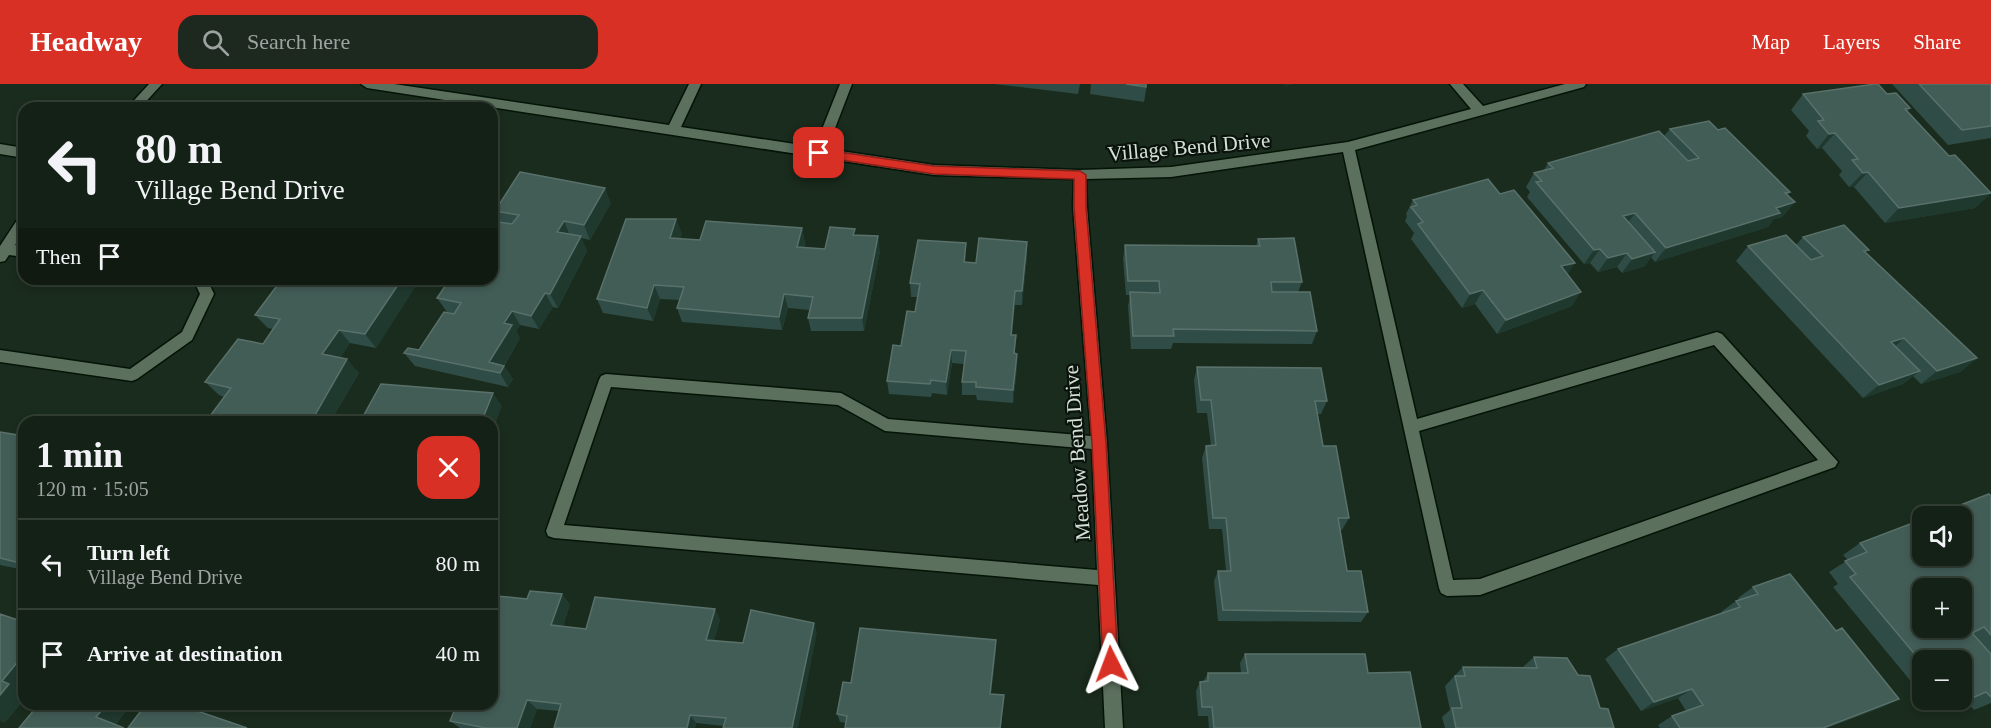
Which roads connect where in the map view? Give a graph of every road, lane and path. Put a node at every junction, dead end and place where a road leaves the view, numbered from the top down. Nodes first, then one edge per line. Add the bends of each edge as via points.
1 (156, 84) edge
2 (367, 84) edge
3 (695, 84) edge
4 (846, 84) edge
5 (1456, 84) edge
6 (1580, 84) edge
7 (139, 102) edge
8 (487, 102) edge
9 (498, 104) edge
10 (1480, 111) junction
11 (673, 130) junction
12 (1348, 147) junction
13 (0, 149) edge
14 (18, 152) edge
15 (819, 153) junction
16 (1080, 175) junction
17 (18, 230) edge
18 (18, 252) edge
19 (3, 253) edge
20 (203, 285) edge
21 (0, 356) edge
22 (1410, 427) junction
23 (1099, 443) junction
24 (1106, 579) junction
25 (1114, 728) edge

1 - 7 street
2 - 8 street, Village Bend Drive
3 - 11 street
4 - 15 street
5 - 10 street
6 - 10 street, Village Bend Drive
9 - 11 street, Village Bend Drive
10 - 12 street, Village Bend Drive
11 - 15 street, Village Bend Drive
12 - 16 street, Village Bend Drive via 1239,165
12 - 22 street
13 - 14 street
15 - 16 street, Village Bend Drive via 934,170
16 - 23 street, Meadow Bend Drive
17 - 19 street
18 - 19 street
20 - 21 street via 207,294 187,336 132,375
22 - 22 street via 1447,588 1480,587 1830,462 1718,338
23 - 24 street, Meadow Bend Drive
23 - 24 street via 885,425 841,399 606,380 554,531
24 - 25 street, Meadow Bend Drive

